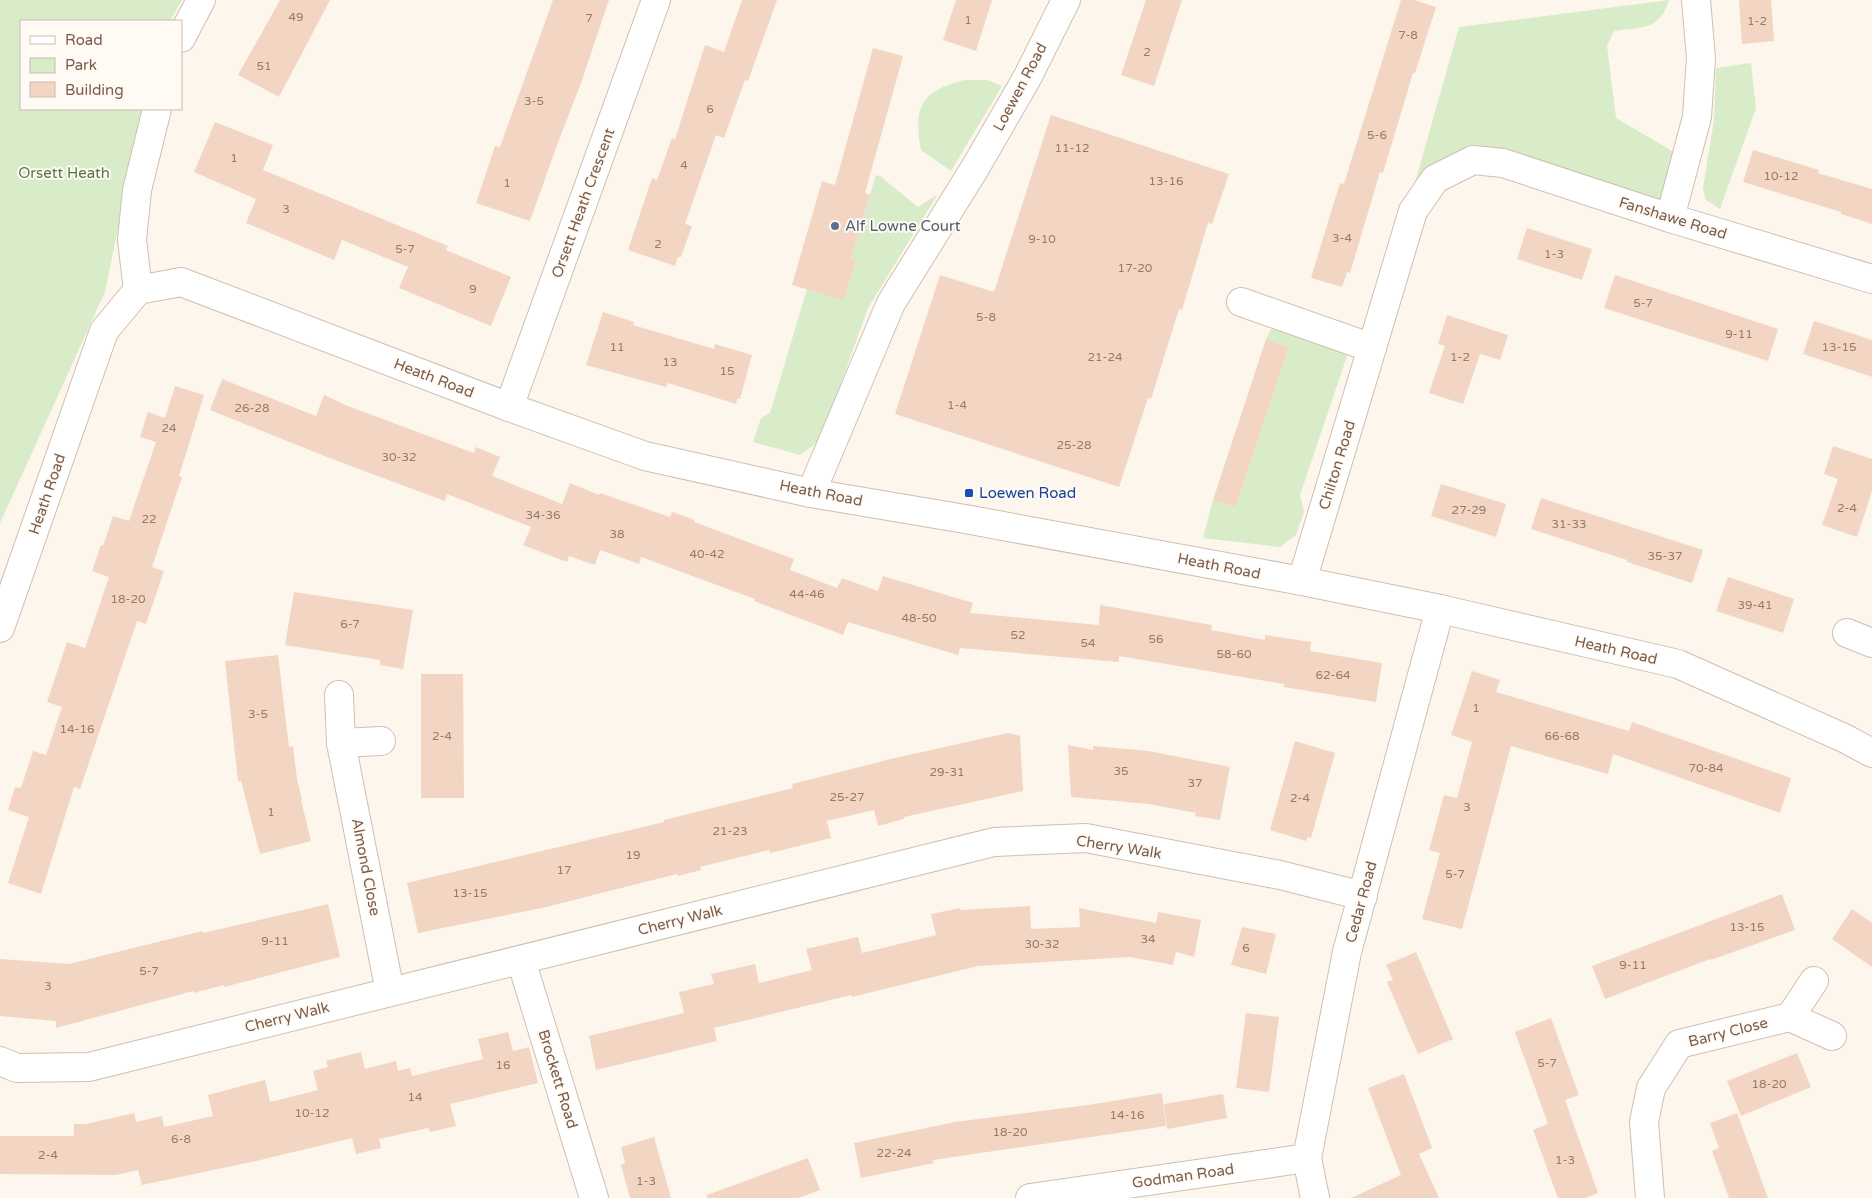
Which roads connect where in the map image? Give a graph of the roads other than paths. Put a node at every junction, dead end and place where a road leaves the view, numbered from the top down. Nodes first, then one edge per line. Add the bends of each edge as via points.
1 (201, 0) edge
2 (656, 0) edge
3 (1066, 0) edge
4 (1696, 0) edge
5 (182, 36) edge
6 (157, 110) edge
7 (1473, 160) joint
8 (1670, 218) junction
9 (1872, 279) edge
10 (138, 290) junction
11 (1241, 302) dead end
12 (1372, 348) junction
13 (509, 407) junction
14 (811, 493) junction
15 (1302, 582) junction
16 (1440, 609) junction
17 (0, 628) edge
18 (1847, 633) dead end
19 (1872, 643) edge
20 (339, 695) dead end
21 (381, 741) dead end
22 (341, 743) junction
23 (1872, 753) edge
24 (1363, 896) junction
25 (521, 960) junction
26 (1814, 981) dead end
27 (390, 992) junction
28 (1790, 1017) junction
29 (1832, 1036) dead end
30 (0, 1061) edge
31 (1307, 1158) junction
32 (594, 1198) edge
33 (1030, 1198) edge
34 (1315, 1198) edge
35 (1650, 1198) edge

1 - 5 street
2 - 13 street, Orsett Heath Crescent
3 - 14 street, Loewen Road via 1027,78 975,168 891,302
4 - 8 street via 1701,58 1697,117
6 - 10 street via 137,190 132,240
7 - 8 street, Fanshawe Road via 1503,163
7 - 12 street, Chilton Road via 1435,179 1412,211
8 - 9 street, Fanshawe Road
10 - 13 street, Heath Road via 181,282
10 - 17 street, Heath Road via 104,331
11 - 12 street
12 - 15 street, Chilton Road
13 - 14 street, Heath Road via 645,456
14 - 15 street, Heath Road via 965,518
15 - 16 street, Heath Road
16 - 23 street, Heath Road via 1678,664
16 - 24 street, Cedar Road
18 - 19 street
20 - 22 street, Almond Close
21 - 22 street
22 - 27 street, Almond Close
24 - 25 street, Cherry Walk via 1280,875 1086,838 994,842
24 - 31 street, Cedar Road via 1347,952
25 - 27 street, Cherry Walk
25 - 32 street, Brockett Road
26 - 28 street
27 - 30 street, Cherry Walk via 89,1067 17,1068
28 - 29 street
28 - 35 street, Barry Close via 1679,1044 1651,1088 1644,1122
31 - 33 street, Godman Road
31 - 34 street, Cedar Road

